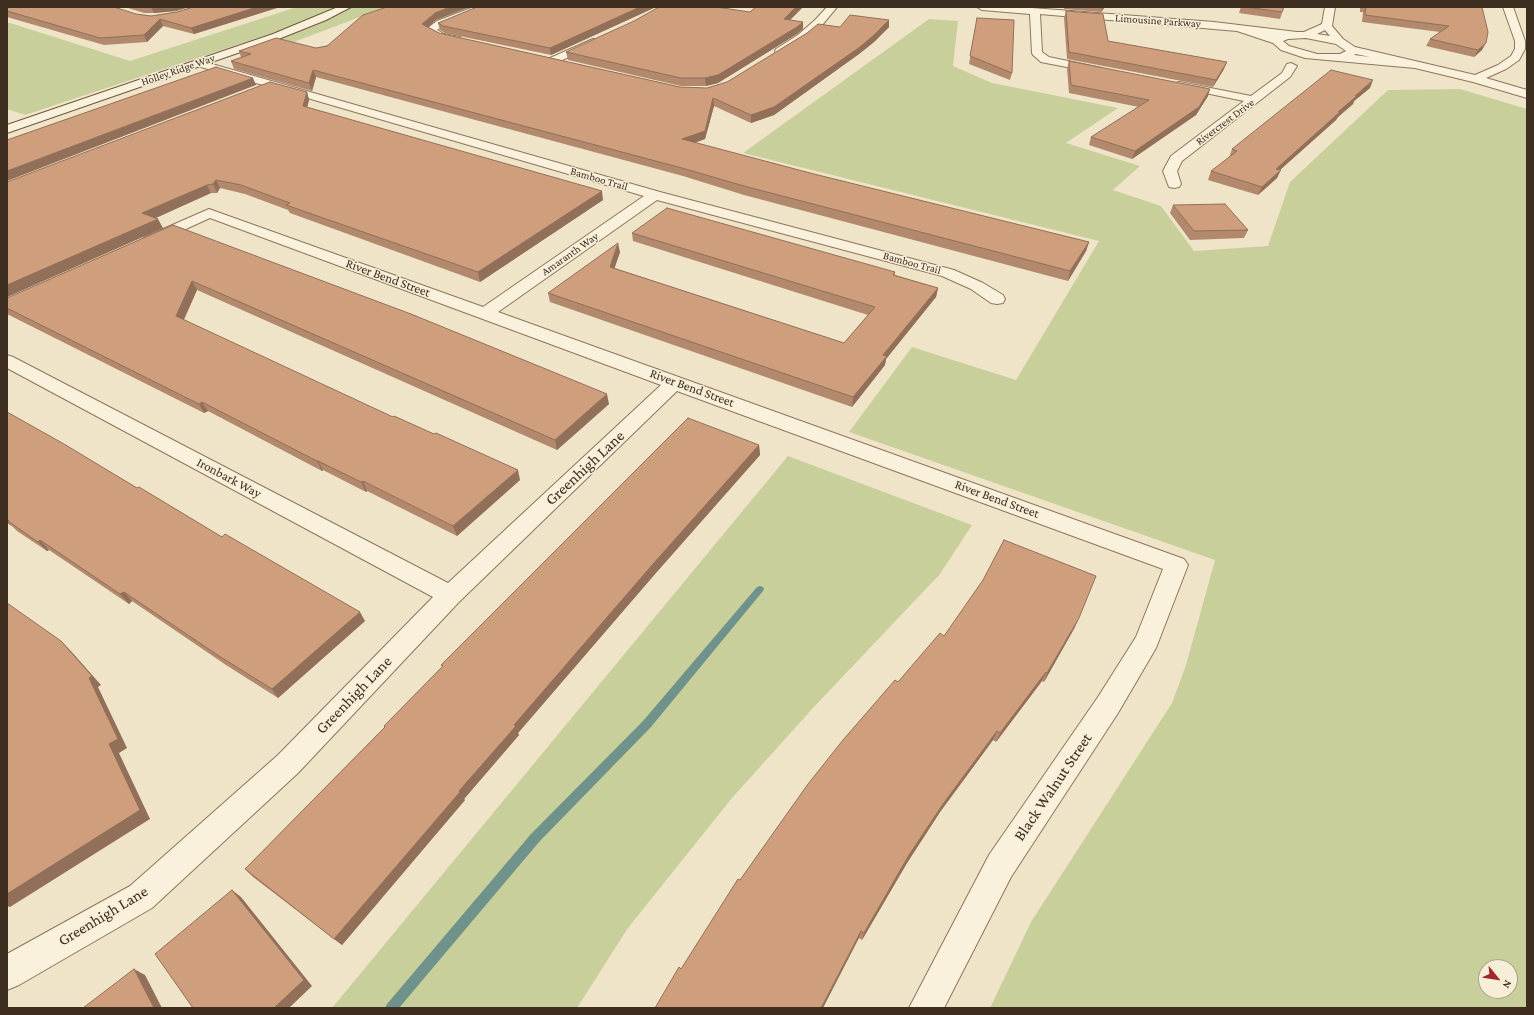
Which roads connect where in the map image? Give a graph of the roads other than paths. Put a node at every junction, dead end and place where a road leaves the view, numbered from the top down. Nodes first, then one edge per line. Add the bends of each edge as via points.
1 (346, 7) edge
2 (483, 7) edge
3 (832, 7) edge
4 (982, 7) edge
5 (1330, 7) edge
6 (1508, 7) edge
7 (1035, 12) junction
8 (1327, 26) junction
9 (1238, 28) junction
10 (1301, 35) junction
11 (602, 38) edge
12 (463, 41) edge
13 (1339, 41) junction
14 (1281, 45) junction
15 (1351, 49) junction
16 (769, 57) edge
17 (1317, 57) junction
18 (1340, 57) junction
19 (198, 63) junction
20 (569, 64) edge
21 (1415, 65) junction
22 (1291, 66) junction
23 (1108, 72) edge
24 (1476, 79) junction
25 (1169, 83) edge
26 (271, 85) junction
27 (256, 90) edge
28 (1527, 94) edge
29 (1254, 100) junction
30 (7, 128) edge
31 (1174, 184) dead end
32 (655, 195) junction
33 (137, 246) edge
34 (997, 299) dead end
35 (485, 313) junction
36 (7, 361) edge
37 (676, 382) junction
38 (1176, 565) joint
39 (450, 595) junction
40 (7, 973) edge
41 (926, 1008) edge

1 - 19 street, Holley Ridge Way via 300,28
2 - 12 street via 441,23 430,30 441,36
3 - 16 street via 802,37
4 - 7 street, Limousine Parkway
5 - 8 street
6 - 24 street via 1520,41 1520,49 1515,58 1502,67
7 - 9 street, Limousine Parkway
7 - 23 street via 1037,53 1045,60
8 - 10 street
8 - 13 street
9 - 10 street, Limousine Parkway
9 - 14 street, Limousine Parkway via 1260,34
10 - 13 street, Limousine Parkway
10 - 14 street via 1281,38
11 - 20 street via 551,60
13 - 15 street
14 - 17 street, Limousine Parkway
14 - 22 street
15 - 18 street via 1352,52 1348,55
15 - 21 street
17 - 18 street
17 - 22 street
18 - 21 street
19 - 26 street, Bamboo Trail
19 - 30 street, Holley Ridge Way
21 - 24 street
22 - 29 street, Rivercrest Drive via 1286,76
24 - 28 street
25 - 29 street
26 - 27 street
26 - 32 street, Bamboo Trail
29 - 31 street, Rivercrest Drive via 1176,160 1170,171
32 - 34 street, Bamboo Trail via 948,273 977,286
32 - 35 street, Amaranth Way
33 - 35 street, River Bend Street via 209,213
35 - 37 street, River Bend Street
36 - 39 street, Ironbark Way
37 - 38 street, River Bend Street
37 - 39 street, Greenhigh Lane
38 - 41 street, Black Walnut Street via 1147,641 1108,705 1000,866
39 - 40 street, Greenhigh Lane via 288,764 141,897

